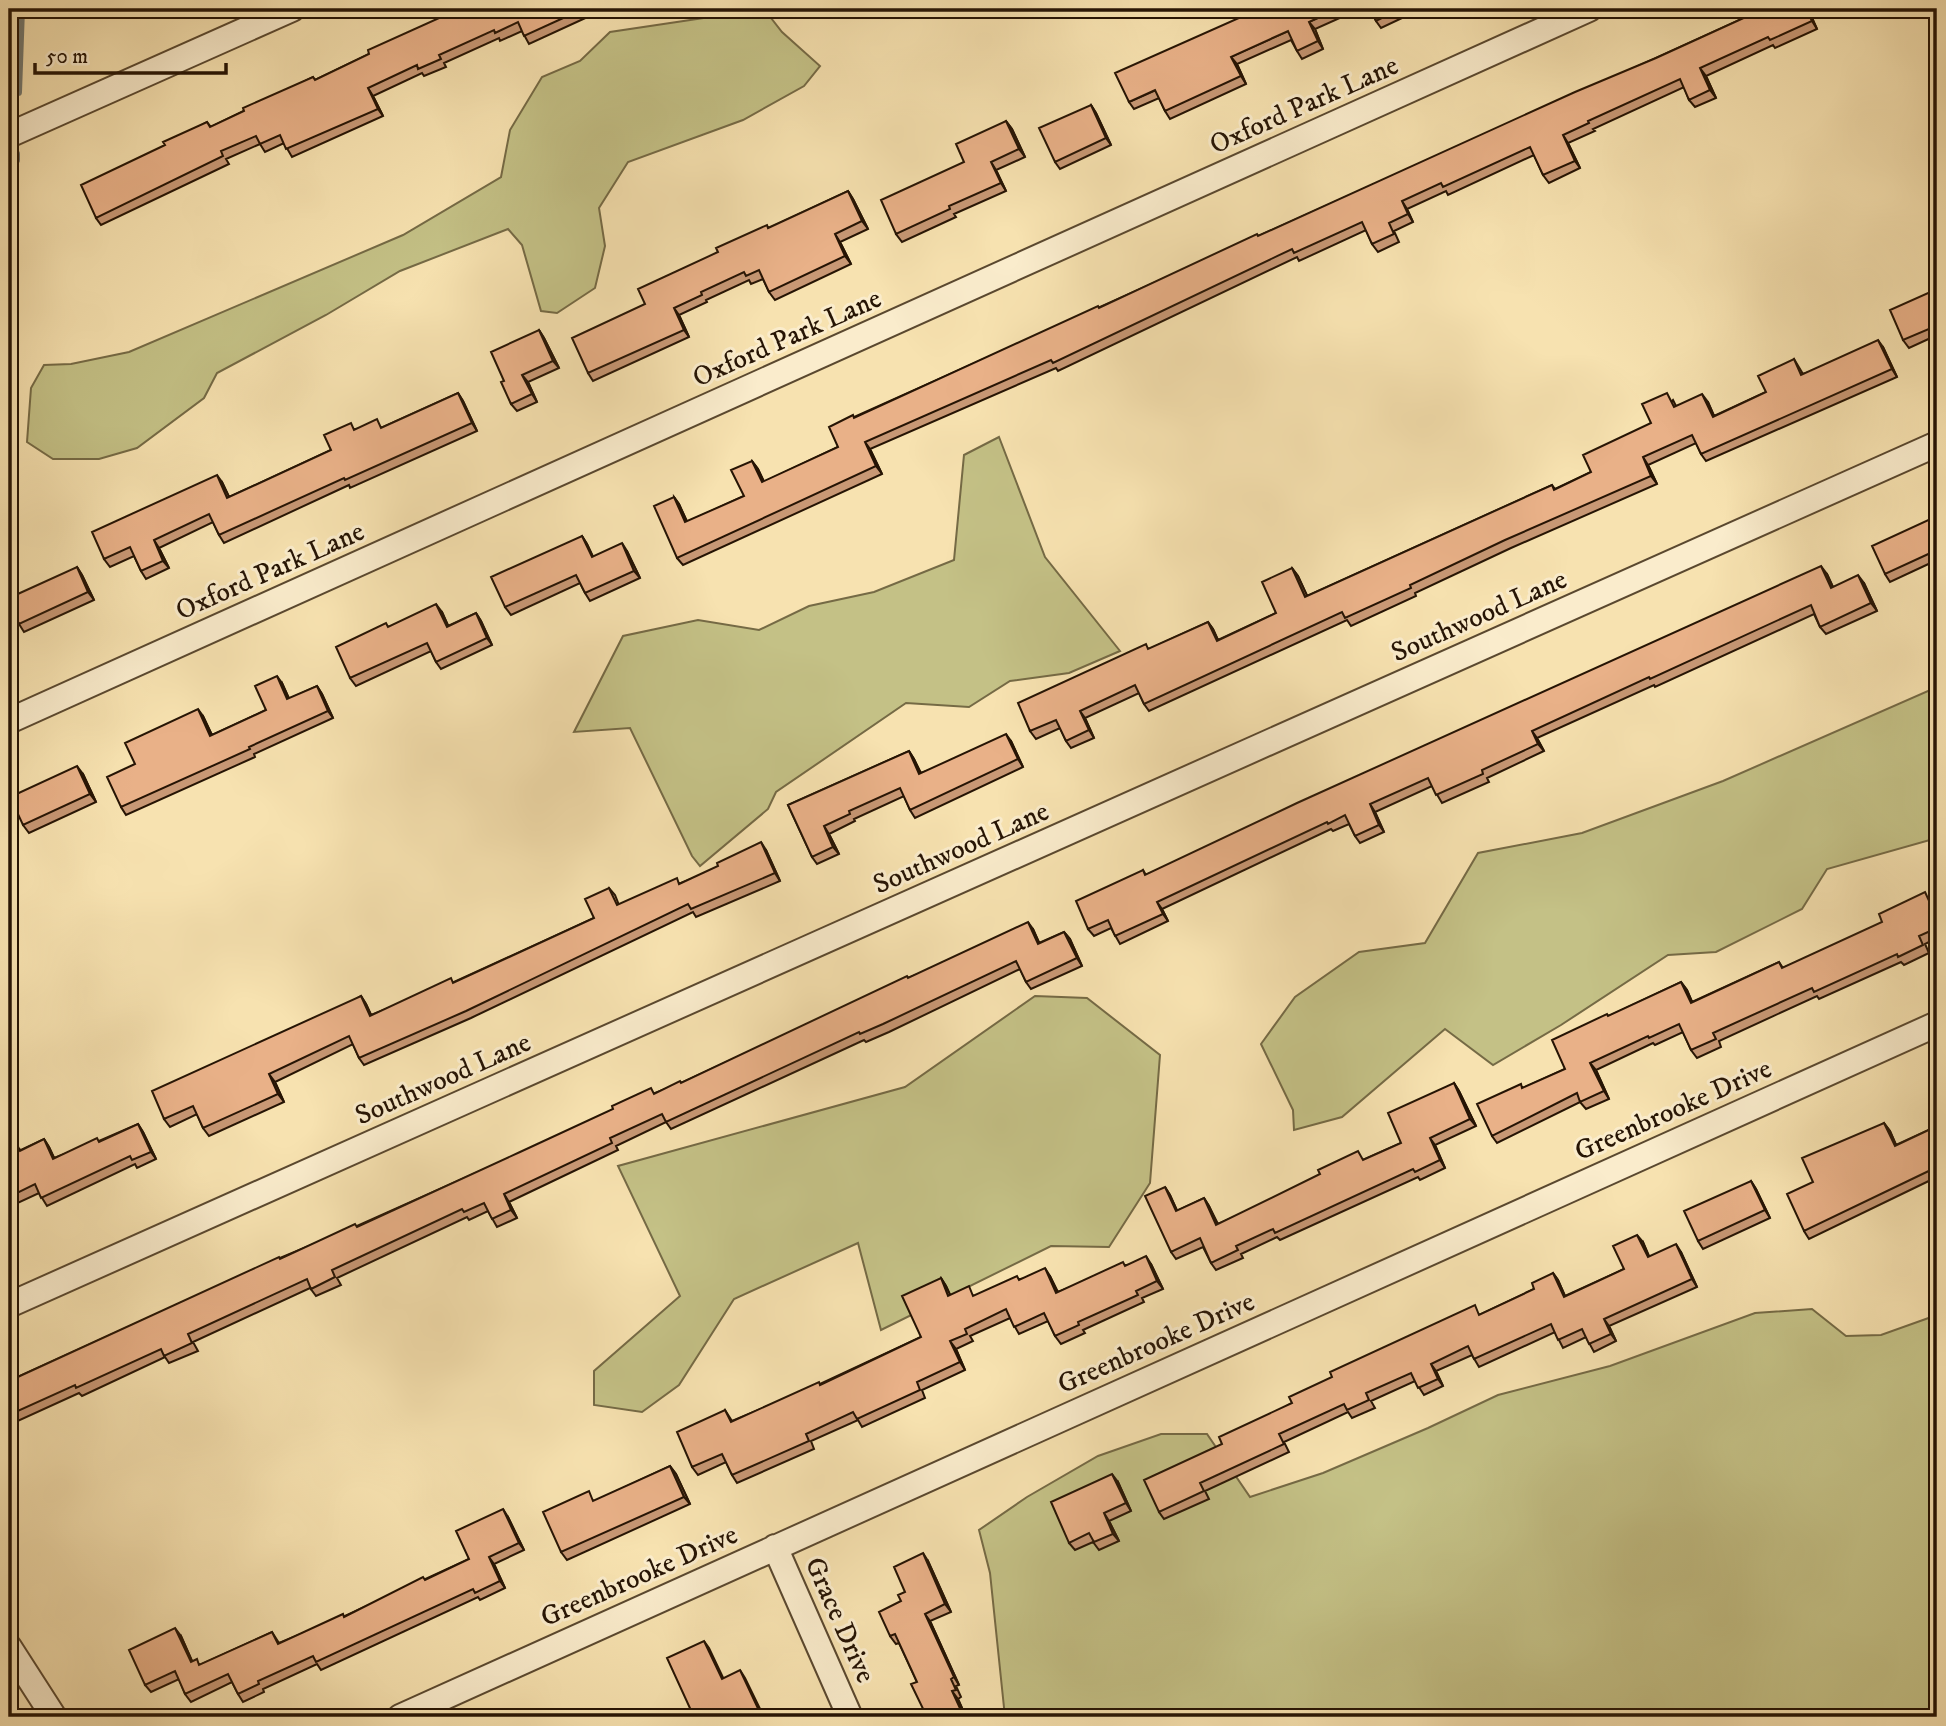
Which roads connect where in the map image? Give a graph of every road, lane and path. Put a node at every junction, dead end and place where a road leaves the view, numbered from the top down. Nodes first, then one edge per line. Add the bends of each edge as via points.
1 (292, 9) edge
2 (1589, 9) edge
3 (9, 135) edge
4 (1937, 444) edge
5 (9, 721) edge
6 (1937, 1024) edge
7 (9, 1305) edge
8 (775, 1547) junction
9 (9, 1647) edge
10 (54, 1717) edge
11 (400, 1717) edge
12 (849, 1717) edge

1 - 3 street
2 - 5 street, Oxford Park Lane
4 - 7 street, Southwood Lane
6 - 8 street, Greenbrooke Drive
8 - 11 street, Greenbrooke Drive
8 - 12 street, Grace Drive
9 - 10 street

